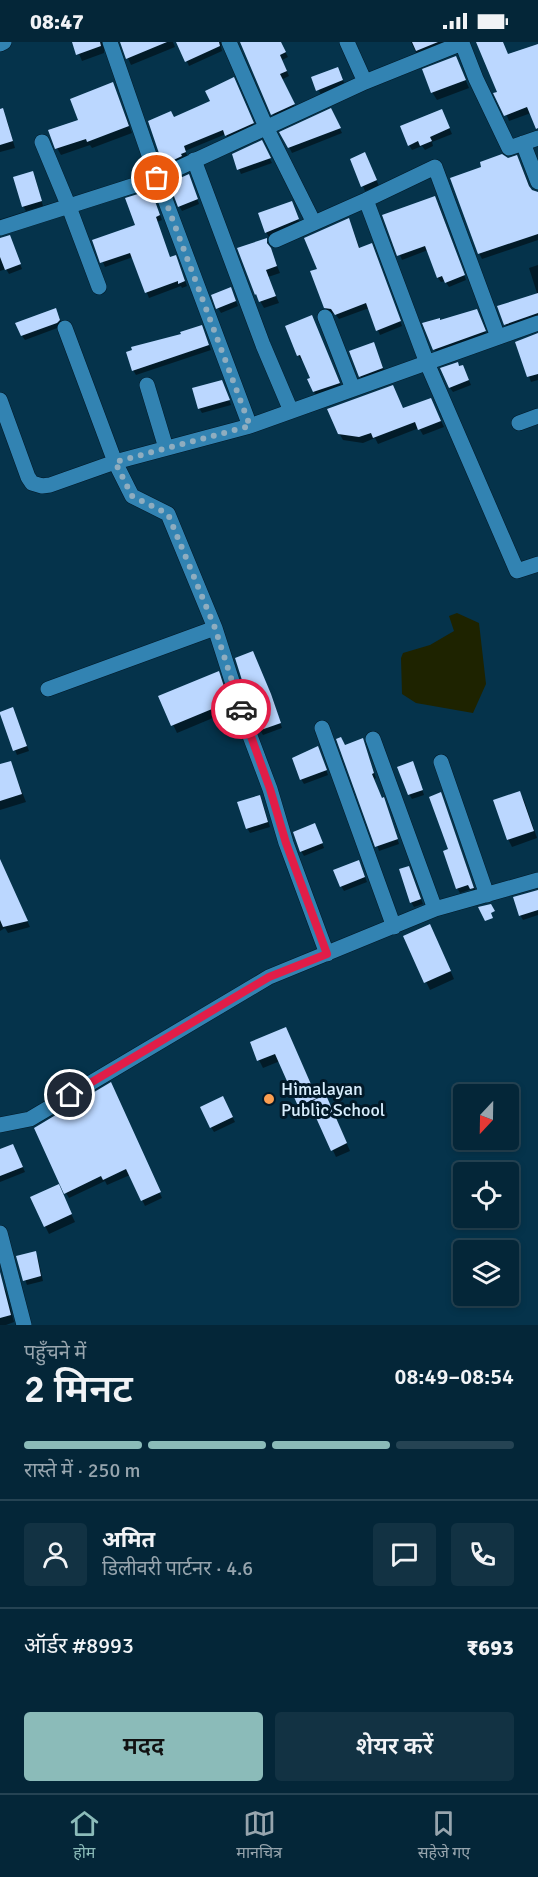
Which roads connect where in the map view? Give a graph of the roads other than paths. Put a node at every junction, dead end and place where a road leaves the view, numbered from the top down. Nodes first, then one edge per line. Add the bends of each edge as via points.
1 (4, 42) edge
2 (110, 42) edge
3 (229, 42) edge
4 (347, 42) edge
5 (0, 44) edge
6 (365, 82) junction
7 (266, 127) junction
8 (531, 141) edge
9 (42, 142) dead end
10 (194, 160) junction
11 (157, 178) junction
12 (538, 182) edge
13 (366, 200) junction
14 (69, 207) junction
15 (314, 223) junction
16 (0, 228) edge
17 (276, 240) dead end
18 (99, 287) dead end
19 (325, 317) dead end
20 (538, 323) edge
21 (65, 328) dead end
22 (498, 338) junction
23 (427, 363) junction
24 (147, 385) dead end
25 (353, 389) junction
26 (0, 400) edge
27 (291, 411) junction
28 (538, 416) edge
29 (519, 423) dead end
30 (250, 426) junction
31 (166, 448) junction
32 (115, 462) junction
33 (538, 564) edge
34 (215, 628) junction
35 (48, 689) dead end
36 (322, 728) dead end
37 (373, 739) dead end
38 (441, 762) dead end
39 (538, 880) edge
40 (487, 895) junction
41 (435, 909) junction
42 (394, 927) junction
43 (327, 954) junction
44 (0, 1125) edge
45 (0, 1233) edge
46 (24, 1325) edge

1 - 5 street
2 - 11 street
3 - 7 street
4 - 6 street
6 - 7 street
6 - 8 street via 462,43 509,148
7 - 10 street
7 - 15 street
8 - 12 street
9 - 14 street
10 - 11 street
10 - 27 street
11 - 14 street
11 - 30 street
13 - 15 street
13 - 22 street via 435,167
13 - 23 street
14 - 16 street
14 - 18 street
15 - 17 street
19 - 25 street
20 - 22 street
21 - 32 street
22 - 23 street
23 - 25 street
23 - 33 street via 517,572
24 - 31 street
25 - 27 street
26 - 32 street via 32,483 50,486
27 - 30 street
28 - 29 street
30 - 31 street
31 - 32 street
32 - 34 street via 132,496 168,514
34 - 35 street
34 - 43 street
36 - 42 street
37 - 41 street
38 - 40 street
39 - 40 street
40 - 41 street
41 - 42 street
42 - 43 street
43 - 44 street via 269,977 30,1119
45 - 46 street

